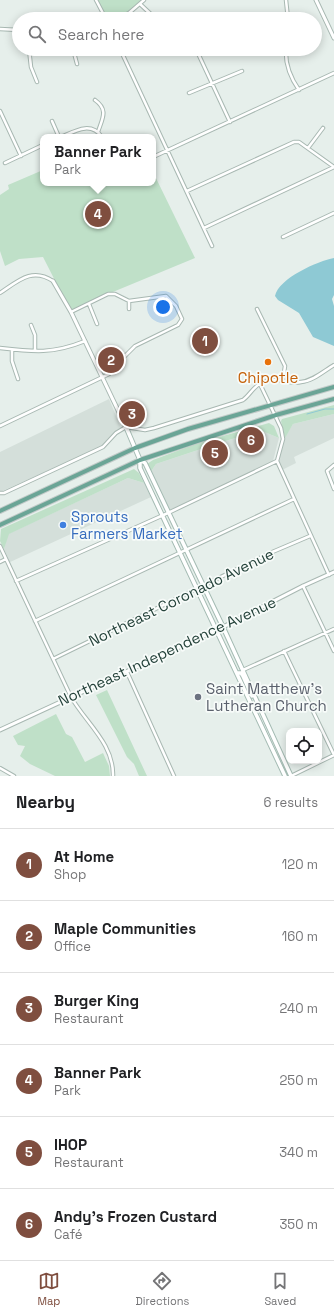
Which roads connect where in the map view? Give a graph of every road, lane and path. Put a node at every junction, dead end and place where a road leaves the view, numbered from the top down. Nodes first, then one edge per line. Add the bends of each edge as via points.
1 (96, 0) edge
2 (144, 0) edge
3 (286, 0) edge
4 (316, 0) edge
5 (140, 4) junction
6 (102, 12) edge
7 (128, 12) edge
8 (149, 12) edge
9 (287, 12) edge
10 (322, 12) edge
11 (322, 13) edge
12 (0, 29) edge
13 (12, 30) edge
14 (334, 38) edge
15 (30, 56) edge
16 (75, 56) edge
17 (123, 56) edge
18 (199, 56) edge
19 (286, 56) edge
20 (77, 64) dead end
21 (242, 71) dead end
22 (334, 73) edge
23 (37, 82) dead end
24 (212, 83) junction
25 (299, 90) junction
26 (189, 93) dead end
27 (95, 100) dead end
28 (0, 112) edge
29 (52, 122) dead end
30 (230, 122) junction
31 (323, 128) dead end
32 (98, 132) joint
33 (58, 134) edge
34 (68, 134) edge
35 (40, 146) edge
36 (308, 148) junction
37 (168, 150) junction
38 (21, 156) junction
39 (156, 156) edge
40 (5, 164) dead end
41 (334, 167) edge
42 (187, 191) junction
43 (334, 213) edge
44 (204, 228) junction
45 (283, 237) dead end
46 (212, 246) dead end
47 (53, 281) joint
48 (0, 293) edge
49 (129, 301) junction
50 (89, 304) junction
51 (129, 309) dead end
52 (257, 309) dead end
53 (71, 312) junction
54 (97, 324) dead end
55 (31, 325) dead end
56 (85, 341) junction
57 (0, 348) edge
58 (12, 350) junction
59 (35, 351) junction
60 (334, 365) edge
61 (103, 378) junction
62 (18, 379) dead end
63 (283, 380) junction
64 (260, 384) junction
65 (334, 387) edge
66 (334, 400) edge
67 (271, 405) junction
68 (276, 415) junction
69 (0, 426) edge
70 (126, 427) junction
71 (135, 448) junction
72 (140, 460) junction
73 (277, 461) junction
74 (334, 465) edge
75 (157, 489) junction
76 (334, 489) edge
77 (152, 492) junction
78 (0, 493) edge
79 (294, 499) junction
80 (0, 511) edge
81 (168, 513) junction
82 (163, 516) junction
83 (0, 525) edge
84 (310, 536) junction
85 (0, 546) edge
86 (186, 550) junction
87 (181, 553) junction
88 (6, 559) junction
89 (0, 562) edge
90 (334, 572) edge
91 (329, 575) junction
92 (16, 581) junction
93 (303, 586) junction
94 (204, 587) junction
95 (198, 590) junction
96 (35, 621) junction
97 (223, 627) junction
98 (334, 629) edge
99 (217, 630) junction
100 (326, 632) junction
101 (284, 651) junction
102 (334, 651) edge
103 (52, 659) junction
104 (243, 670) junction
105 (127, 672) junction
106 (238, 673) junction
107 (71, 697) junction
108 (260, 708) junction
109 (0, 730) edge
110 (334, 755) edge
111 (0, 768) edge
112 (14, 776) edge
113 (113, 776) edge
114 (174, 776) edge
115 (285, 776) edge
116 (291, 776) edge

1 - 6 street
2 - 5 street
3 - 9 street
4 - 10 street
5 - 7 street
5 - 8 street
11 - 14 street
12 - 13 street
15 - 23 street
16 - 20 street
17 - 37 street
18 - 24 street
19 - 25 street via 287,66
21 - 24 street
22 - 25 street
24 - 26 street
24 - 30 street
25 - 30 street
27 - 32 street via 104,112
28 - 38 street
29 - 33 street
30 - 37 street
31 - 36 street
32 - 34 street via 83,128
35 - 38 street
36 - 41 street
36 - 42 street via 294,142
37 - 39 street
37 - 42 street
38 - 40 street
41 - 44 street
42 - 44 street
43 - 45 street
44 - 46 street
47 - 48 street via 37,274 28,276
47 - 53 street
49 - 50 street via 115,294 108,294
49 - 51 street
49 - 61 street via 166,296 182,316 181,322 135,346
50 - 53 street
50 - 54 street
52 - 63 street via 285,366
53 - 56 street
55 - 59 street via 35,335
56 - 59 street via 50,352
56 - 61 street
57 - 58 street
58 - 59 street
58 - 62 street via 12,361
60 - 63 street via 312,379 301,382
61 - 69 street
61 - 70 street
63 - 64 street
64 - 67 street
64 - 70 street via 241,401 154,428 144,430
65 - 67 main road
66 - 68 main road
67 - 68 street
67 - 71 main road via 188,429
68 - 72 main road
68 - 73 street via 283,439
70 - 71 main road
70 - 78 street via 116,433 103,447
71 - 72 main road
71 - 80 main road
72 - 75 main road via 145,463
72 - 77 main road via 140,468
72 - 83 main road
73 - 79 street
73 - 81 street
74 - 76 street via 327,471
75 - 77 main road
75 - 81 main road
77 - 82 main road
79 - 84 street
79 - 86 street
81 - 82 street
81 - 86 main road
82 - 87 main road
82 - 92 street
84 - 91 street
84 - 94 street, Northeast Coronado Avenue via 270,553
85 - 88 street
86 - 87 street
86 - 94 main road
87 - 95 main road
87 - 96 street
88 - 89 street
88 - 92 street
90 - 91 street, Northeast Independence Avenue
91 - 93 street, Northeast Independence Avenue
92 - 96 street
93 - 97 street, Northeast Independence Avenue
93 - 100 street
94 - 95 street, Northeast Coronado Avenue
94 - 97 main road
95 - 99 main road
95 - 103 street, Northeast Coronado Avenue
96 - 103 street
97 - 99 street, Northeast Independence Avenue
97 - 104 main road
98 - 100 street
99 - 105 street, Northeast Independence Avenue
99 - 106 main road
100 - 101 street
100 - 102 street
101 - 104 street
101 - 110 street
103 - 107 street
104 - 108 main road
105 - 107 street, Northeast Independence Avenue
105 - 114 street
106 - 108 main road
106 - 115 main road
107 - 109 street, Northeast Independence Avenue
107 - 113 street via 78,710 96,730 113,766
108 - 116 main road
110 - 116 street
111 - 112 street

